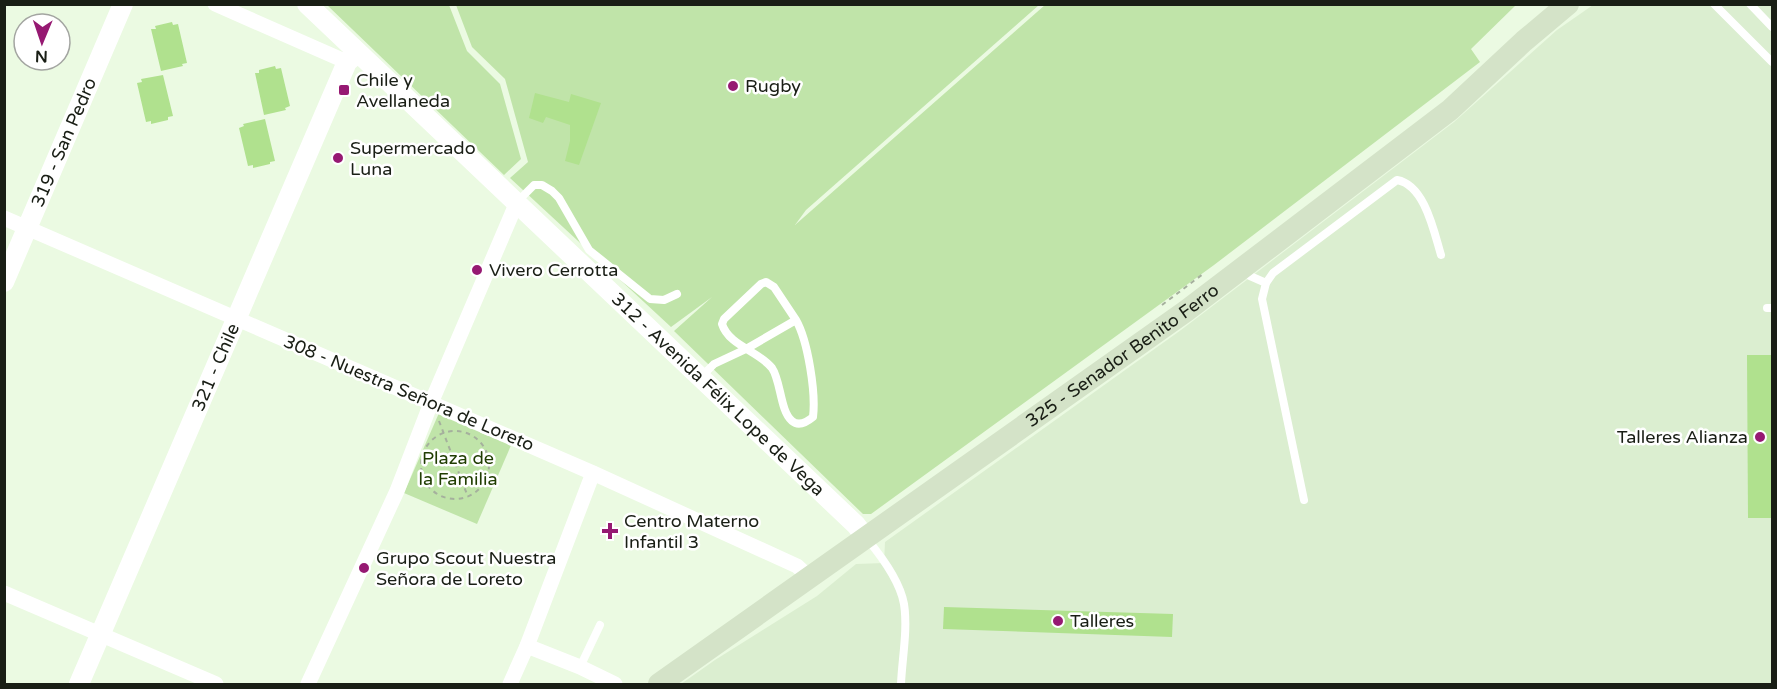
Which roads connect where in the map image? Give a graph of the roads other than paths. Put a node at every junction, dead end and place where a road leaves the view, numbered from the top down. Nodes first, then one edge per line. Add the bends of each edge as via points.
1 (123, 4) edge
2 (214, 4) edge
3 (307, 4) edge
4 (1568, 4) edge
5 (1714, 4) edge
6 (1750, 4) edge
7 (1773, 27) edge
8 (352, 57) junction
9 (1773, 62) edge
10 (517, 202) junction
11 (4, 218) edge
12 (28, 228) junction
13 (1441, 255) dead end
14 (1243, 267) junction
15 (4, 282) edge
16 (1266, 284) junction
17 (677, 294) dead end
18 (236, 318) junction
19 (796, 320) junction
20 (746, 349) junction
21 (701, 377) junction
22 (431, 403) junction
23 (593, 473) junction
24 (1304, 500) dead end
25 (866, 538) junction
26 (809, 578) junction
27 (4, 593) edge
28 (600, 625) dead end
29 (101, 634) junction
30 (527, 646) junction
31 (580, 668) junction
32 (79, 684) edge
33 (216, 684) edge
34 (308, 684) edge
35 (510, 684) edge
36 (615, 684) edge
37 (659, 684) edge
38 (901, 684) edge

1 - 12 street, 319 - San Pedro
2 - 8 street
3 - 8 street, 312 - Avenida Félix Lope de Vega
4 - 14 main road, 325 - Senador Benito Ferro via 1450,110
5 - 9 lane
6 - 7 lane
8 - 10 street, 312 - Avenida Félix Lope de Vega
8 - 18 street, 321 - Chile
10 - 17 lane via 534,185 542,185 559,198 589,250 651,299 664,300
10 - 21 street, 312 - Avenida Félix Lope de Vega
10 - 22 street
11 - 12 street, 308 - Nuestra Señora de Loreto
12 - 15 street, 319 - San Pedro
12 - 18 street, 308 - Nuestra Señora de Loreto
13 - 16 lane via 1426,207 1408,184 1397,180 1273,273
14 - 16 lane via 1250,276
14 - 25 main road, 325 - Senador Benito Ferro
16 - 24 lane via 1262,299
18 - 22 street, 308 - Nuestra Señora de Loreto
18 - 29 street, 321 - Chile
19 - 20 lane
19 - 20 lane via 774,287 762,284 722,324
19 - 20 lane via 805,340 813,403 813,417 807,423 792,421 772,368
20 - 21 lane via 714,364
21 - 25 street, 312 - Avenida Félix Lope de Vega
22 - 23 street, 308 - Nuestra Señora de Loreto
22 - 34 street via 397,491
23 - 26 street, 308 - Nuestra Señora de Loreto via 797,566
23 - 30 street
25 - 26 main road, 325 - Senador Benito Ferro
25 - 38 lane via 900,589 904,603
26 - 37 main road, 325 - Senador Benito Ferro
27 - 29 street
28 - 31 lane
29 - 32 street, 321 - Chile
29 - 33 street
30 - 31 street
30 - 35 street
31 - 36 street

